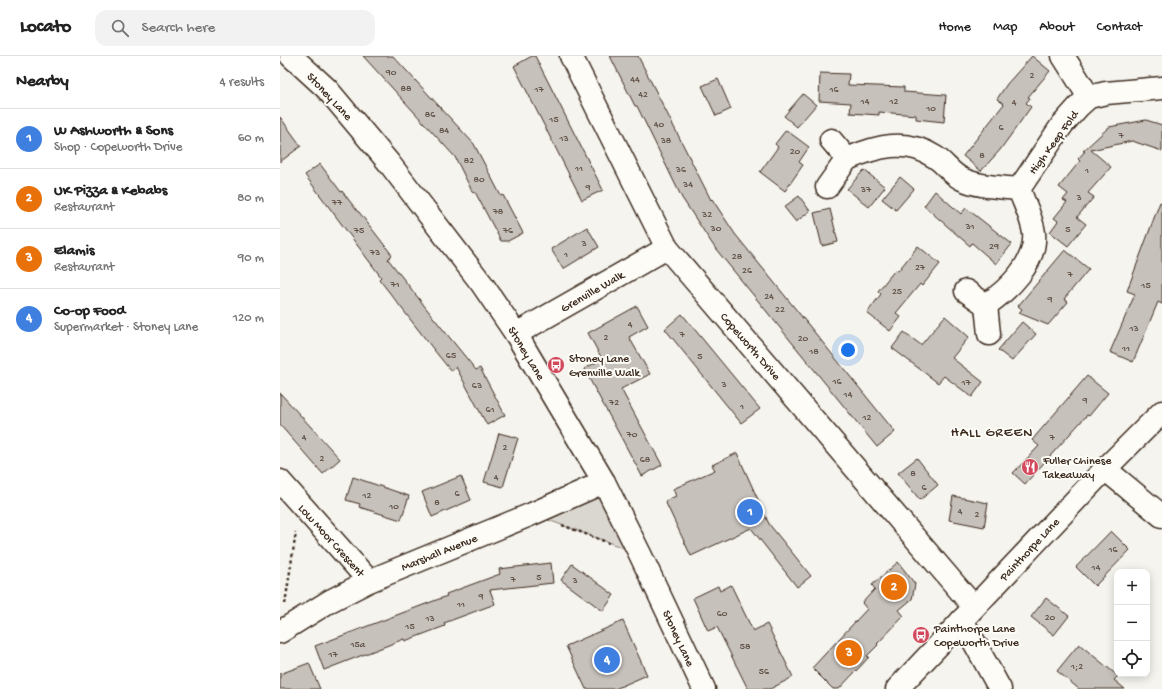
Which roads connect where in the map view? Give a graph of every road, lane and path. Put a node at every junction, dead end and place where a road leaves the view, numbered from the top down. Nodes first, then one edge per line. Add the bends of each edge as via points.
1 (291, 56) edge
2 (571, 56) edge
3 (1063, 56) edge
4 (1162, 88) edge
5 (1090, 97) junction
6 (831, 140) dead end
7 (847, 159) junction
8 (827, 187) dead end
9 (1019, 189) junction
10 (667, 248) junction
11 (966, 291) dead end
12 (986, 305) junction
13 (516, 334) junction
14 (989, 334) dead end
15 (1162, 412) edge
16 (1104, 469) junction
17 (280, 481) edge
18 (604, 482) junction
19 (301, 504) junction
20 (532, 514) junction
21 (1162, 516) edge
22 (640, 554) junction
23 (369, 581) junction
24 (968, 614) junction
25 (280, 632) edge
26 (704, 689) edge
27 (897, 689) edge
28 (1000, 689) edge

1 - 13 street, Stoney Lane via 327,89 389,163 482,284
2 - 10 street, Copeworth Drive
3 - 5 street
4 - 5 street
5 - 9 street, High Keep Fold via 1062,125
6 - 7 street
7 - 8 street
7 - 9 street via 886,146 920,149 961,178 980,184
9 - 12 street via 1034,234 1032,251 1013,283
10 - 13 street, Grenville Walk
10 - 24 street, Copeworth Drive
11 - 12 street
12 - 14 street
13 - 18 street, Stoney Lane
15 - 16 street, Painthorpe Lane
16 - 21 street
16 - 24 street, Painthorpe Lane
17 - 19 street, Low Moor Crescent
18 - 20 street, Marshall Avenue
18 - 22 street, Stoney Lane
19 - 23 street, Low Moor Crescent
19 - 25 path
20 - 22 path
20 - 23 street, Marshall Avenue
22 - 26 street, Stoney Lane
23 - 25 street, Marshall Avenue via 330,601
24 - 27 street, Painthorpe Lane
24 - 28 street, Copeworth Drive

